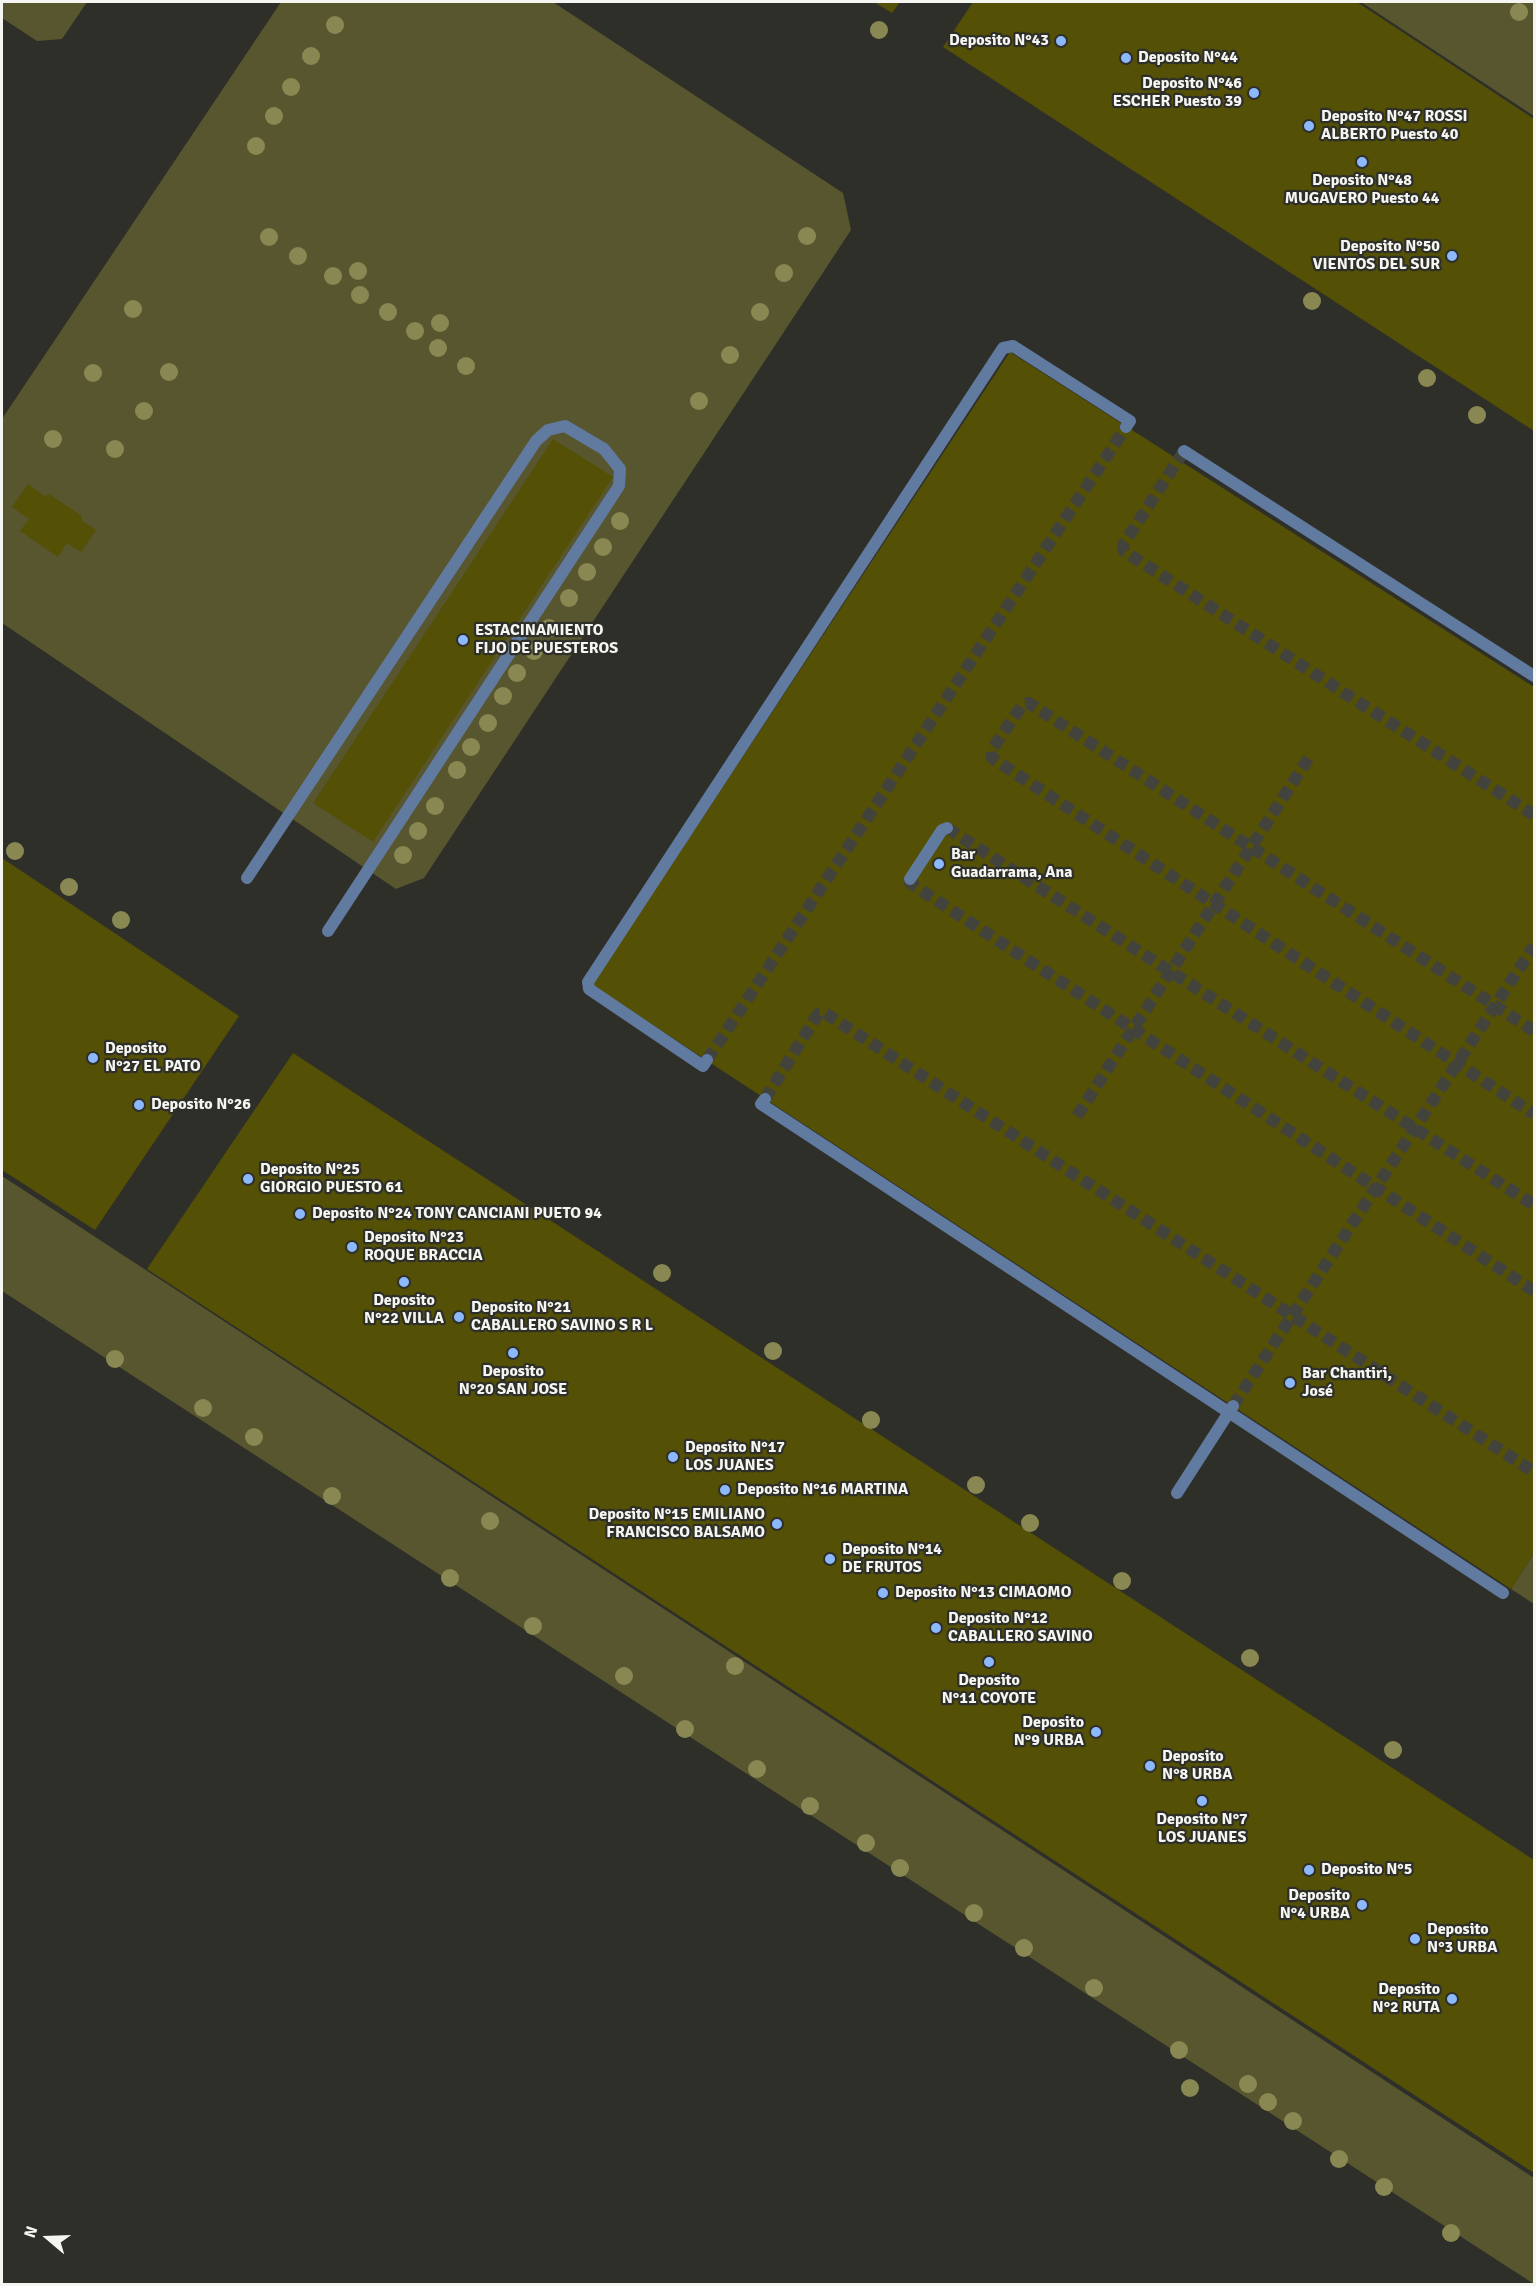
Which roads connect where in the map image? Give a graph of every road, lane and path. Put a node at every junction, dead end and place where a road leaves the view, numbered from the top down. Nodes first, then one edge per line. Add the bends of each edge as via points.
1 (1126, 427) dead end
2 (1184, 451) dead end
3 (1534, 676) edge
4 (947, 828) dead end
5 (247, 878) dead end
6 (910, 879) dead end
7 (328, 931) dead end
8 (706, 1060) dead end
9 (765, 1099) dead end
10 (1231, 1409) junction
11 (1177, 1493) dead end
12 (1503, 1593) dead end

1 - 8 street via 1130,421 1013,346 1003,348 588,982 589,989 703,1066
2 - 3 street
4 - 6 street
5 - 7 street via 536,441 548,430 565,426 604,449 620,469 619,486
9 - 10 street via 760,1104
10 - 11 street
10 - 12 street

